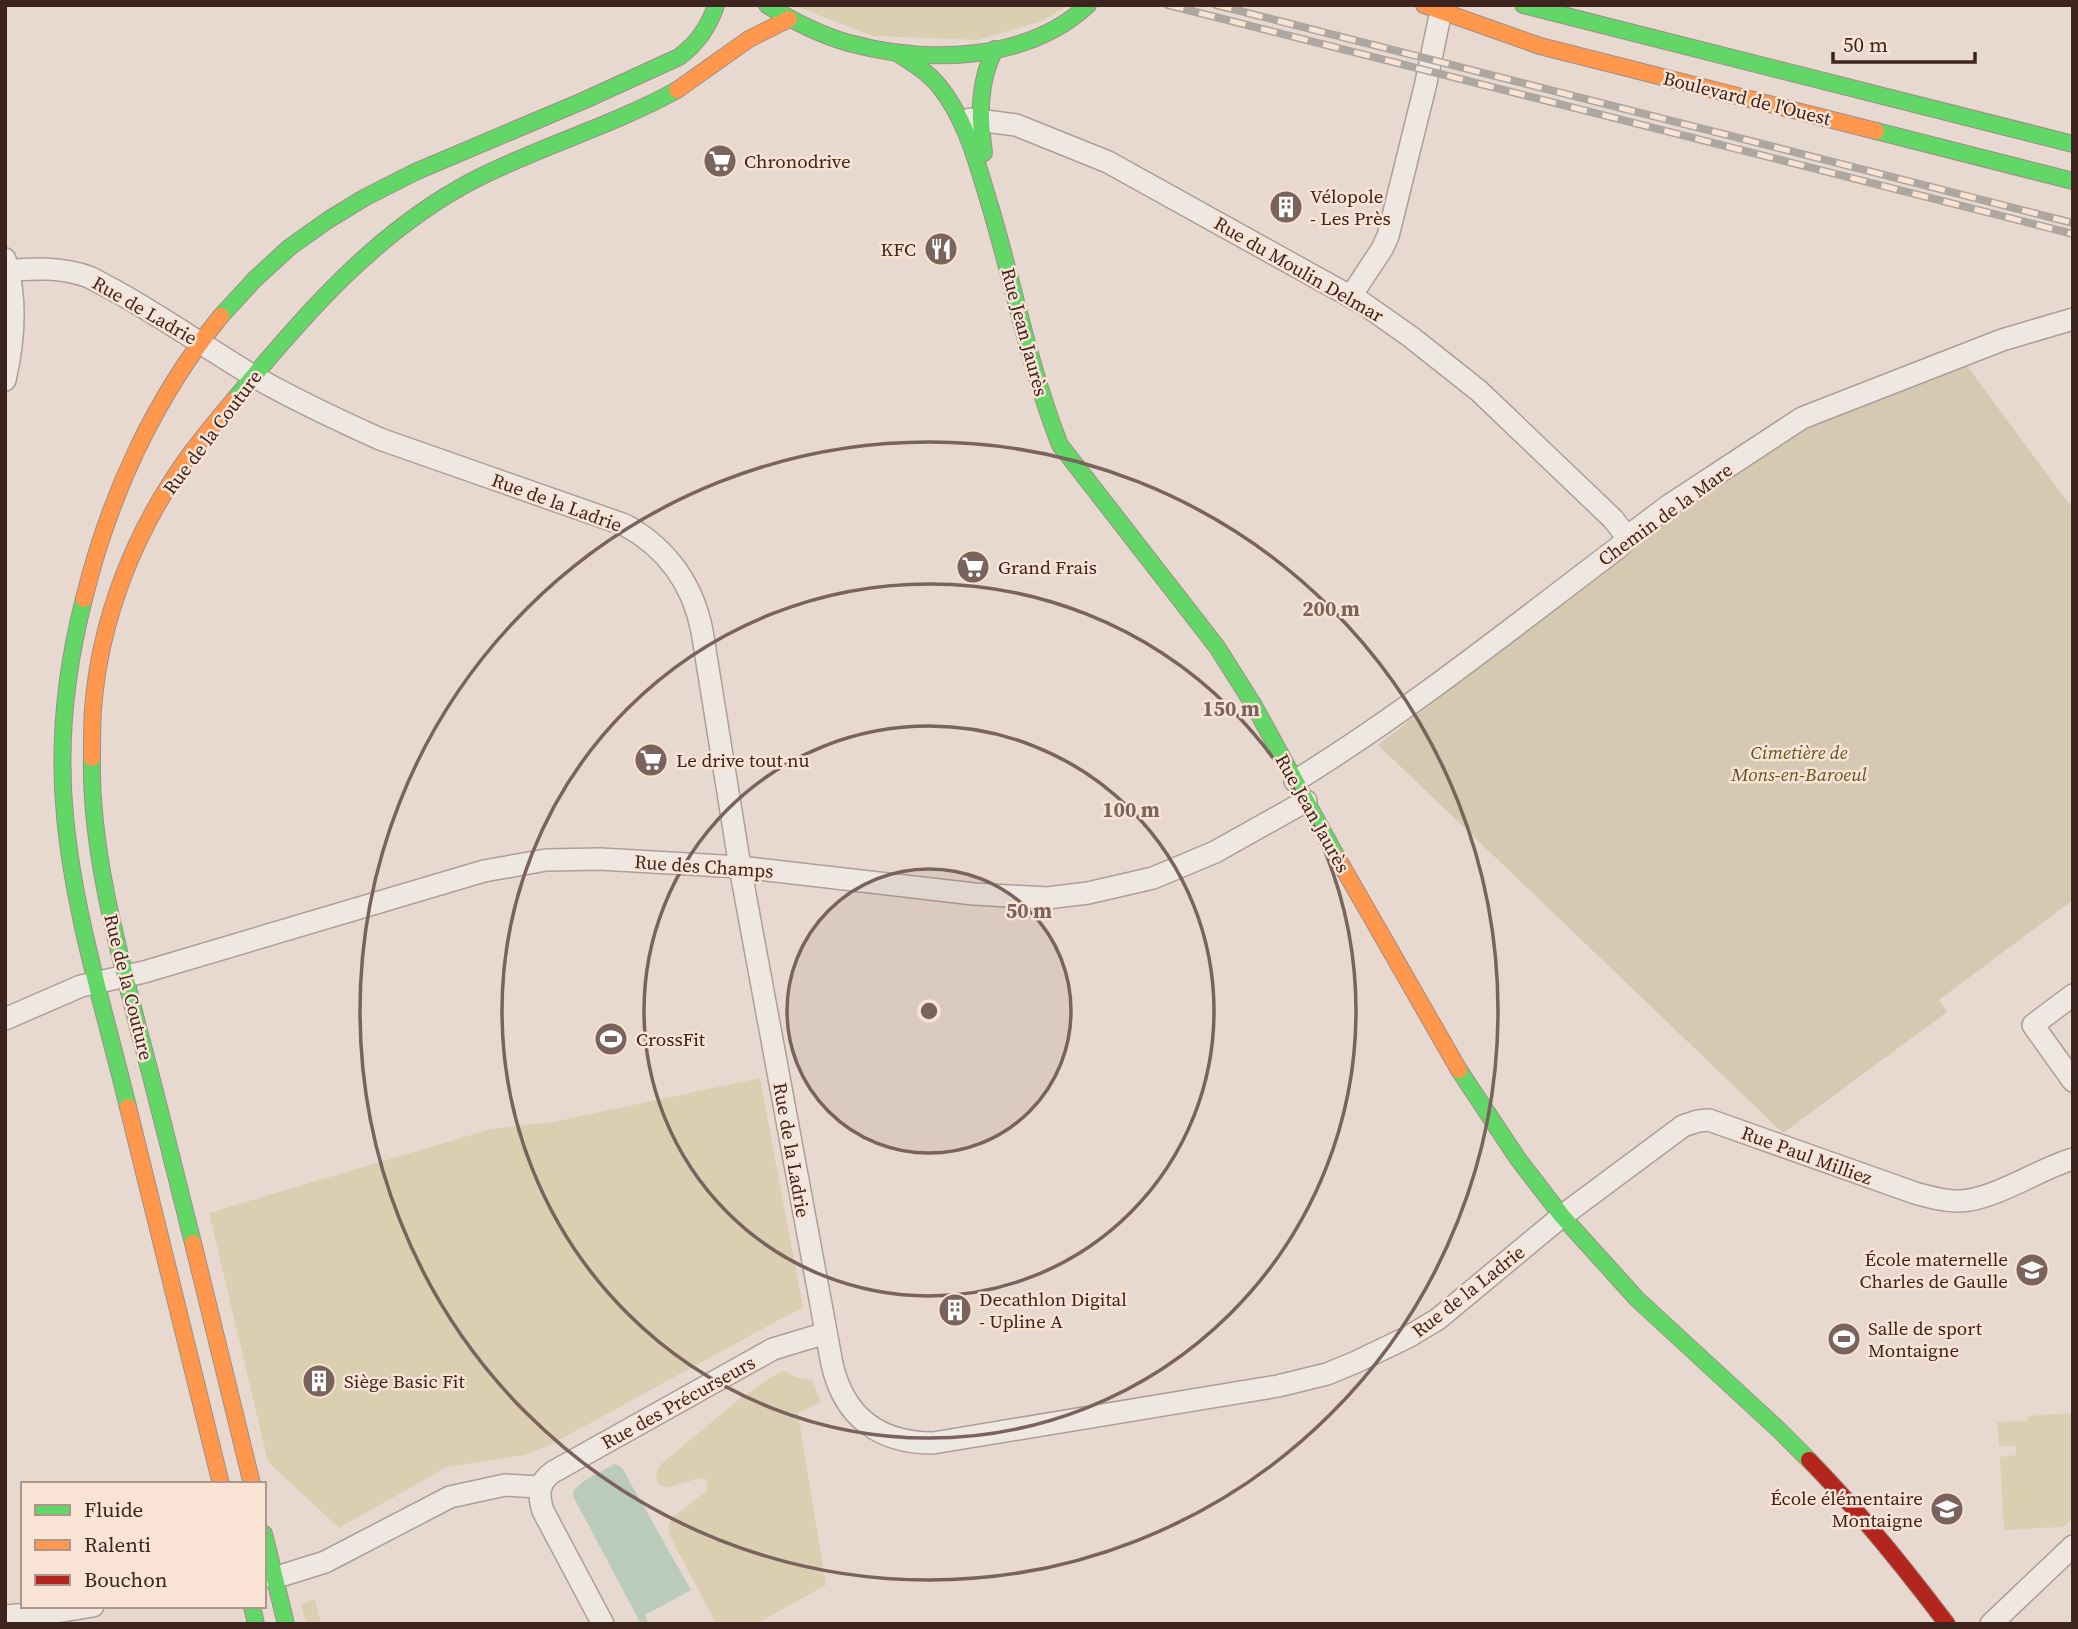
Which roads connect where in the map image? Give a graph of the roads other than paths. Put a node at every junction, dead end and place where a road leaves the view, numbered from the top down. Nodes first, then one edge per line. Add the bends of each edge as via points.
1 (716, 5) edge
2 (766, 5) edge
3 (1088, 5) edge
4 (1524, 5) edge
5 (1432, 8) edge
6 (789, 19) junction
7 (995, 49) junction
8 (897, 52) junction
9 (954, 108) junction
10 (980, 121) junction
11 (2073, 144) edge
12 (2073, 181) edge
13 (996, 226) junction
14 (6, 267) edge
15 (1351, 296) junction
16 (2073, 319) edge
17 (200, 341) junction
18 (5, 380) edge
19 (262, 381) junction
20 (1628, 537) junction
21 (1295, 781) junction
22 (1306, 801) junction
23 (740, 867) junction
24 (126, 976) junction
25 (97, 981) junction
26 (2073, 995) edge
27 (5, 1019) edge
28 (2073, 1081) edge
29 (2073, 1158) edge
30 (1562, 1216) junction
31 (826, 1333) junction
32 (221, 1482) edge
33 (252, 1482) edge
34 (540, 1487) junction
35 (266, 1543) edge
36 (2073, 1546) edge
37 (274, 1578) junction
38 (79, 1608) edge
39 (5, 1616) edge
40 (286, 1624) edge
41 (603, 1624) edge
42 (1947, 1624) edge
43 (1991, 1624) edge

1 - 17 street, Rue de la Couture via 703,35 671,62 348,206 264,271
2 - 6 street
3 - 7 street via 1055,30
4 - 11 street, Boulevard de l'Ouest
5 - 12 street, Boulevard de l'Ouest via 1540,46
5 - 15 street via 1425,87 1388,236
6 - 8 street via 831,37
6 - 19 street, Rue de la Couture via 765,29 662,98 499,169 425,209 364,258 295,328
7 - 8 street via 940,55
7 - 10 street, Rue Jean Jaurès via 982,83
8 - 9 street, Rue Jean Jaurès via 933,78
9 - 10 street, Rue du Moulin Delmar
9 - 13 street, Rue Jean Jaurès
10 - 13 street, Rue Jean Jaurès
10 - 15 street, Rue du Moulin Delmar via 1016,125 1108,162
13 - 21 street, Rue Jean Jaurès via 1060,444 1228,662
14 - 17 street, Rue de Ladrie via 77,273
14 - 18 street via 12,341
15 - 20 street, Rue du Moulin Delmar via 1479,391
16 - 20 street, Chemin de la Mare via 2002,341 1802,418
17 - 19 street, Rue de Ladrie
17 - 25 street, Rue de la Couture via 151,422 110,510 83,598 69,674 63,746 65,819 73,878
19 - 23 street, Rue de la Ladrie via 380,439 598,515 655,545 682,577 699,615
19 - 24 street, Rue de la Couture via 187,459 161,498 124,577 102,649 93,720 92,794 98,851
20 - 21 street, Chemin de la Mare via 1368,735
21 - 22 street, Rue Jean Jaurès
22 - 23 street, Rue des Champs via 1200,859 1153,878 1047,898 1002,897
22 - 30 street, Rue Jean Jaurès via 1470,1089
23 - 24 street, Rue des Champs via 582,858 506,866
23 - 31 street, Rue de la Ladrie
24 - 25 street, Rue des Champs
24 - 33 street, Rue de la Couture
25 - 27 street, Rue des Champs
25 - 32 street, Rue de la Couture
26 - 28 street via 2033,1025
29 - 30 street, Rue Paul Milliez via 1986,1195 1961,1201 1940,1199 1914,1194 1709,1120 1698,1121 1683,1126
30 - 31 street, Rue de la Ladrie via 1438,1318 1335,1371 1278,1387 933,1443 891,1437 854,1413 836,1383
30 - 42 street, Rue Jean Jaurès via 1655,1317 1834,1486
31 - 34 street, Rue des Précurseurs via 773,1349 552,1472
34 - 37 street via 505,1485 450,1497 325,1562
34 - 41 street via 546,1518
35 - 37 street
36 - 43 street
37 - 40 street
38 - 39 street

